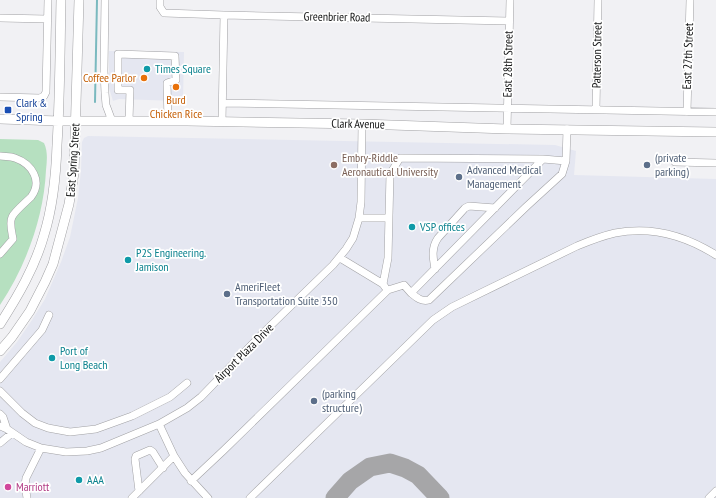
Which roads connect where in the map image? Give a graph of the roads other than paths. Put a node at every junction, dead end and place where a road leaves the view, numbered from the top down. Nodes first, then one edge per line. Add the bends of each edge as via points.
1 (48, 0) edge
2 (61, 0) edge
3 (79, 0) edge
4 (105, 0) edge
5 (160, 0) edge
6 (510, 0) edge
7 (598, 0) edge
8 (690, 0) edge
9 (224, 15) junction
10 (0, 18) edge
11 (47, 19) junction
12 (509, 21) junction
13 (0, 97) edge
14 (223, 103) junction
15 (507, 109) junction
16 (596, 110) junction
17 (687, 112) junction
18 (716, 112) edge
19 (0, 119) edge
20 (59, 121) junction
21 (79, 121) junction
22 (109, 121) junction
23 (129, 121) junction
24 (168, 121) junction
25 (222, 122) junction
26 (362, 124) junction
27 (507, 129) junction
28 (567, 129) junction
29 (716, 132) edge
30 (0, 156) edge
31 (543, 159) junction
32 (566, 161) junction
33 (675, 162) dead end
34 (716, 163) edge
35 (496, 208) junction
36 (359, 218) junction
37 (388, 218) junction
38 (0, 254) edge
39 (716, 256) edge
40 (340, 258) junction
41 (435, 269) junction
42 (383, 284) junction
43 (388, 290) junction
44 (411, 293) junction
45 (49, 314) dead end
46 (0, 324) edge
47 (0, 351) edge
48 (0, 379) edge
49 (187, 382) dead end
50 (0, 391) edge
51 (0, 414) edge
52 (159, 424) junction
53 (0, 426) edge
54 (10, 431) junction
55 (0, 443) edge
56 (41, 448) junction
57 (174, 456) junction
58 (163, 468) junction
59 (191, 481) junction
60 (139, 491) junction
61 (716, 491) edge
62 (27, 498) edge
63 (132, 498) edge
64 (208, 498) edge
65 (250, 498) edge
66 (709, 498) edge

1 - 11 street
2 - 20 main road, East Spring Street
3 - 21 main road, East Spring Street
4 - 22 street via 104,71
5 - 9 street, Greenbrier Road via 160,7 164,13
6 - 12 street, East 28th Street
7 - 16 street, Patterson Street
8 - 17 street, East 27th Street
9 - 12 street, Greenbrier Road
9 - 14 street
10 - 11 street
11 - 13 street via 44,96
12 - 15 street, East 28th Street
14 - 15 street, Clark Avenue
14 - 25 street
15 - 16 street, Clark Avenue
15 - 27 street, East 28th Street
16 - 17 street, Clark Avenue
17 - 18 street, Clark Avenue
19 - 20 main road, Clark Avenue
20 - 21 main road, Clark Avenue
20 - 46 main road, East Spring Street via 56,173 44,235 31,270
21 - 22 main road, Clark Avenue
21 - 47 main road, East Spring Street via 72,188 53,264 30,311
22 - 23 main road, Clark Avenue
23 - 24 main road, Clark Avenue
23 - 24 street via 130,90 118,90 118,54 175,56 176,80 167,83
24 - 25 main road, Clark Avenue
25 - 26 main road, Clark Avenue
26 - 27 main road, Clark Avenue
26 - 36 street, Airport Plaza Drive
27 - 28 main road, Clark Avenue
28 - 29 main road, Clark Avenue
28 - 32 street
30 - 38 street via 14,158 27,165 34,173 36,181 32,196 12,217 13,239
31 - 32 street
31 - 35 street
31 - 37 street via 400,158 390,174
32 - 44 street via 562,174 430,300 421,300
33 - 34 street
35 - 41 street
35 - 41 street via 465,208 434,244
36 - 37 street
36 - 40 street, Airport Plaza Drive via 353,238
37 - 42 street via 388,258
39 - 65 street via 706,249 674,236 634,231 616,233 577,246 452,307 433,320
40 - 42 street
40 - 52 street, Airport Plaza Drive via 201,397
41 - 44 street
42 - 43 street
43 - 44 street via 404,285
43 - 59 street
45 - 48 street via 42,330
49 - 50 street via 170,397 132,416 96,429 70,432 35,423
51 - 54 street
52 - 56 street, Airport Plaza Drive via 88,451 66,452
52 - 57 street
53 - 54 street, Airport Plaza Drive
54 - 55 street
54 - 56 street, Airport Plaza Drive
56 - 62 street via 26,478
57 - 58 street
57 - 59 street
58 - 60 street
58 - 60 street via 150,450 136,456
59 - 64 street
60 - 63 street
61 - 66 street

